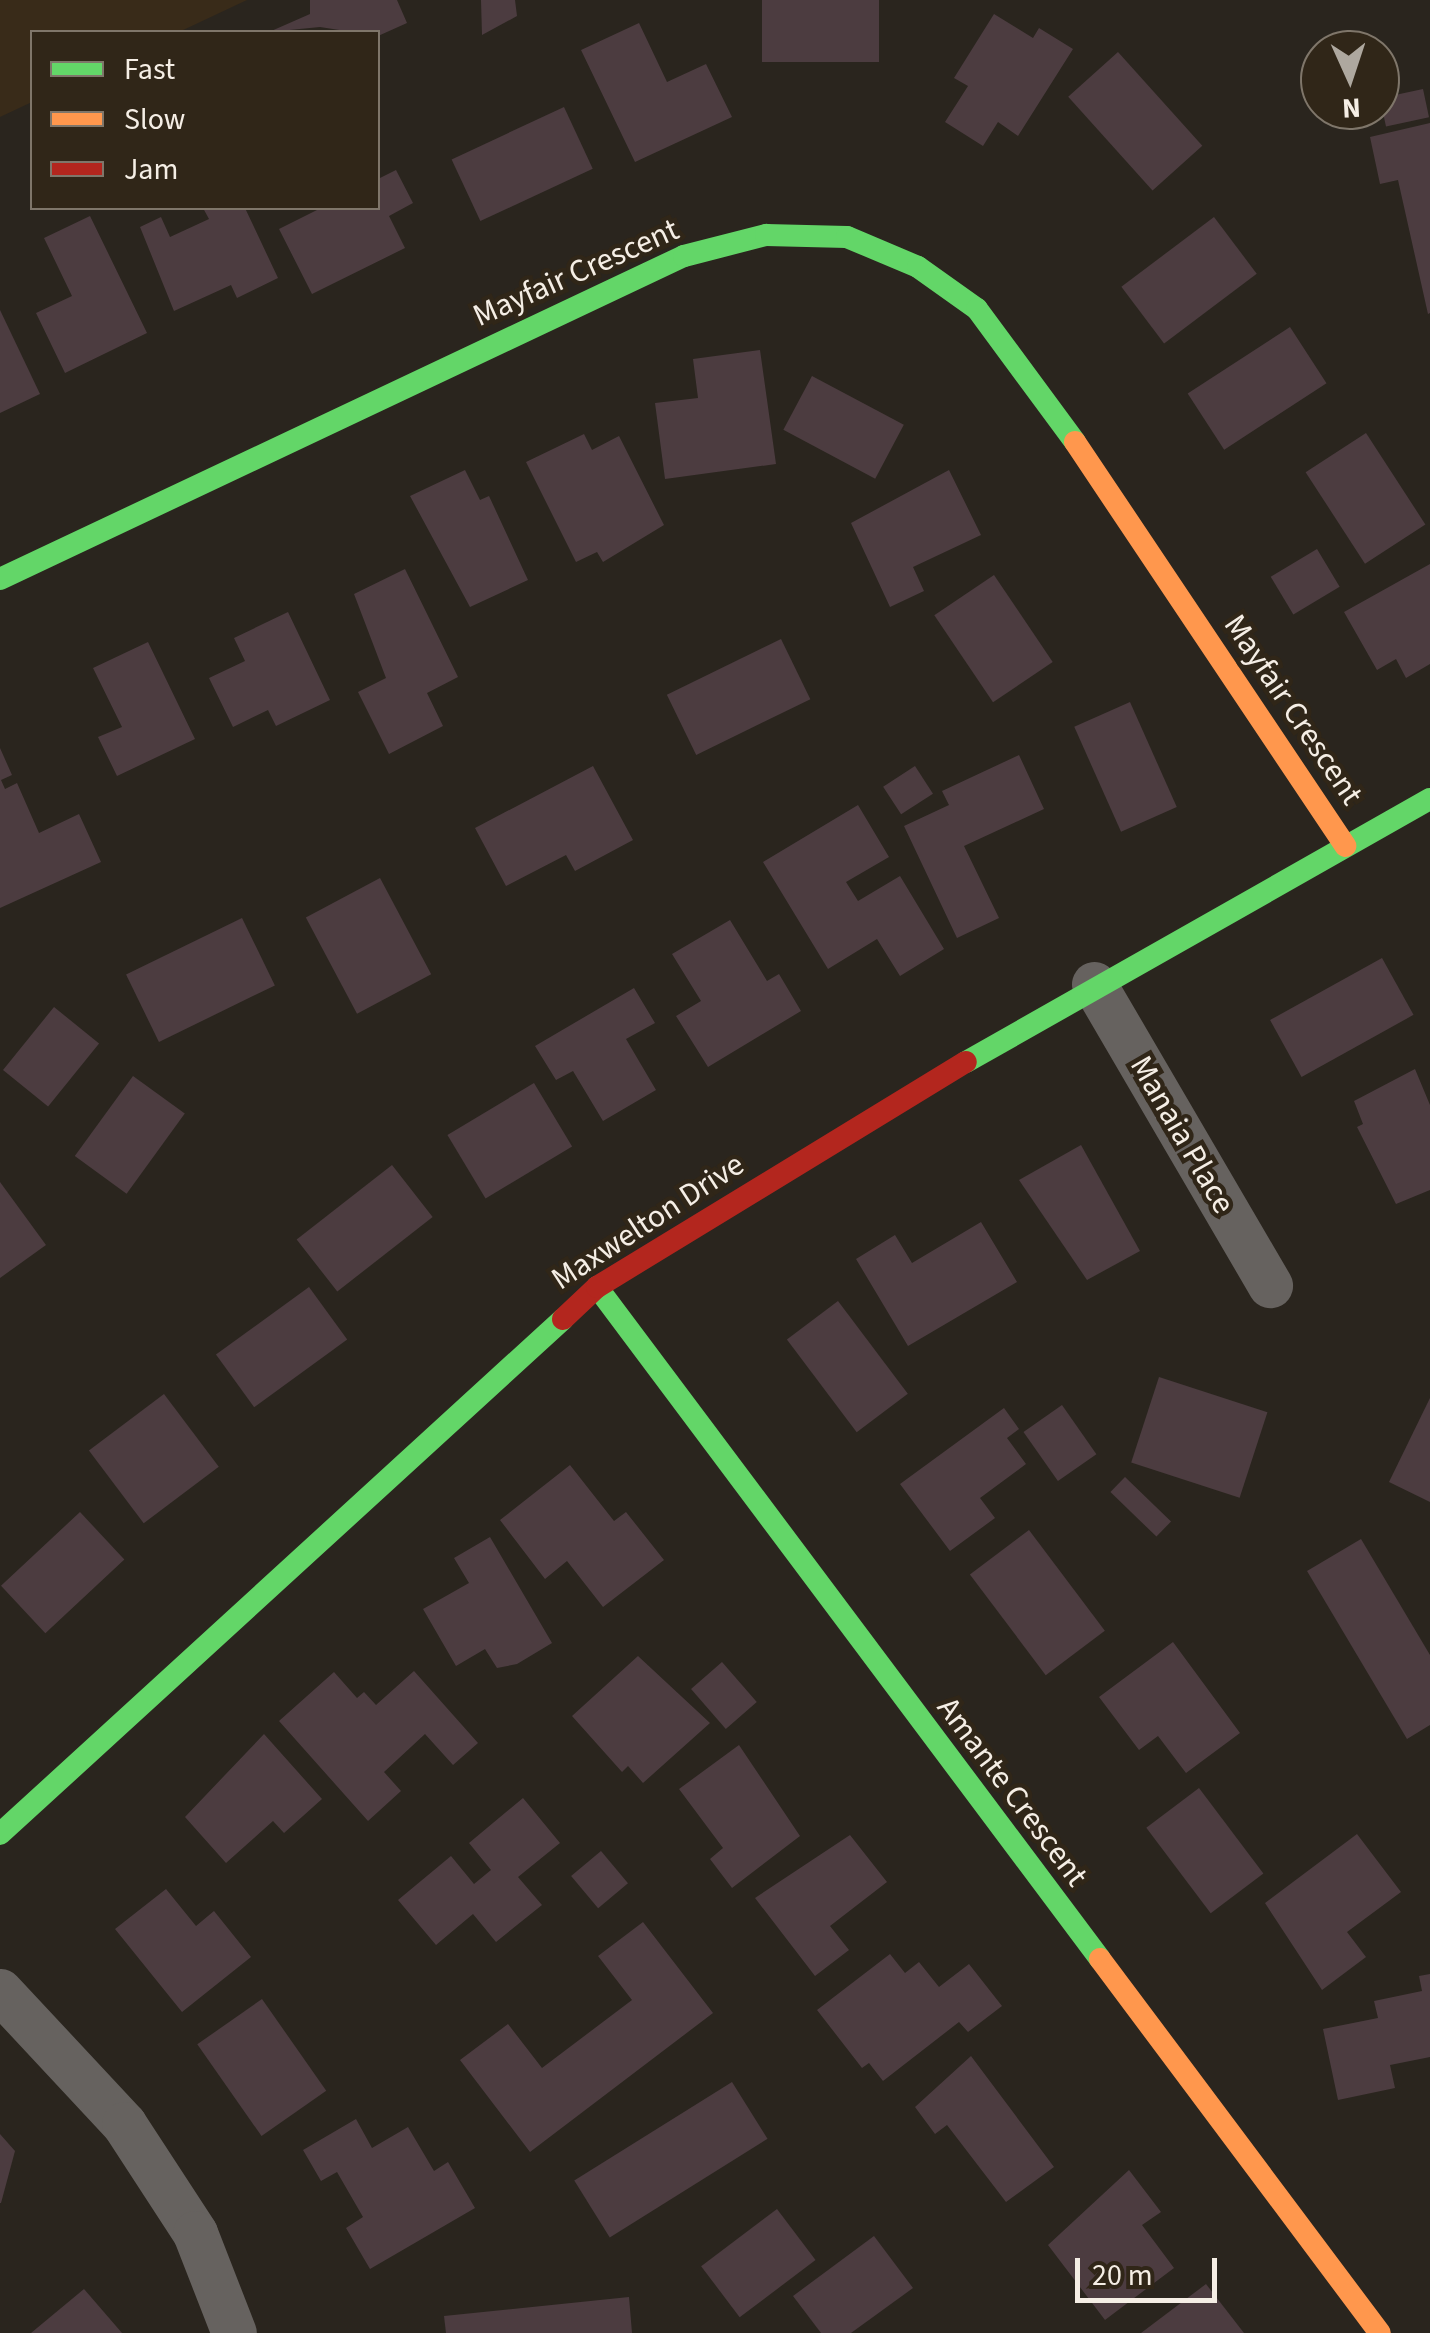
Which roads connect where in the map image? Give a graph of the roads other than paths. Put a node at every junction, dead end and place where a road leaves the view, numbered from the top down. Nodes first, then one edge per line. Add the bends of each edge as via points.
1 (0, 579) edge
2 (1430, 798) edge
3 (1345, 846) junction
4 (1094, 984) junction
5 (1270, 1285) dead end
6 (597, 1287) junction
7 (0, 1834) edge
8 (0, 1992) edge
9 (234, 2333) edge
10 (1380, 2333) edge

1 - 3 street, Mayfair Crescent via 684,256 766,234 847,236 918,268 977,309 1003,340
2 - 3 street, Maxwelton Drive
3 - 4 street, Maxwelton Drive
4 - 5 street, Manaia Place
4 - 6 street, Maxwelton Drive
6 - 7 street, Maxwelton Drive
6 - 10 street, Amante Crescent
8 - 9 street via 124,2124 195,2233

